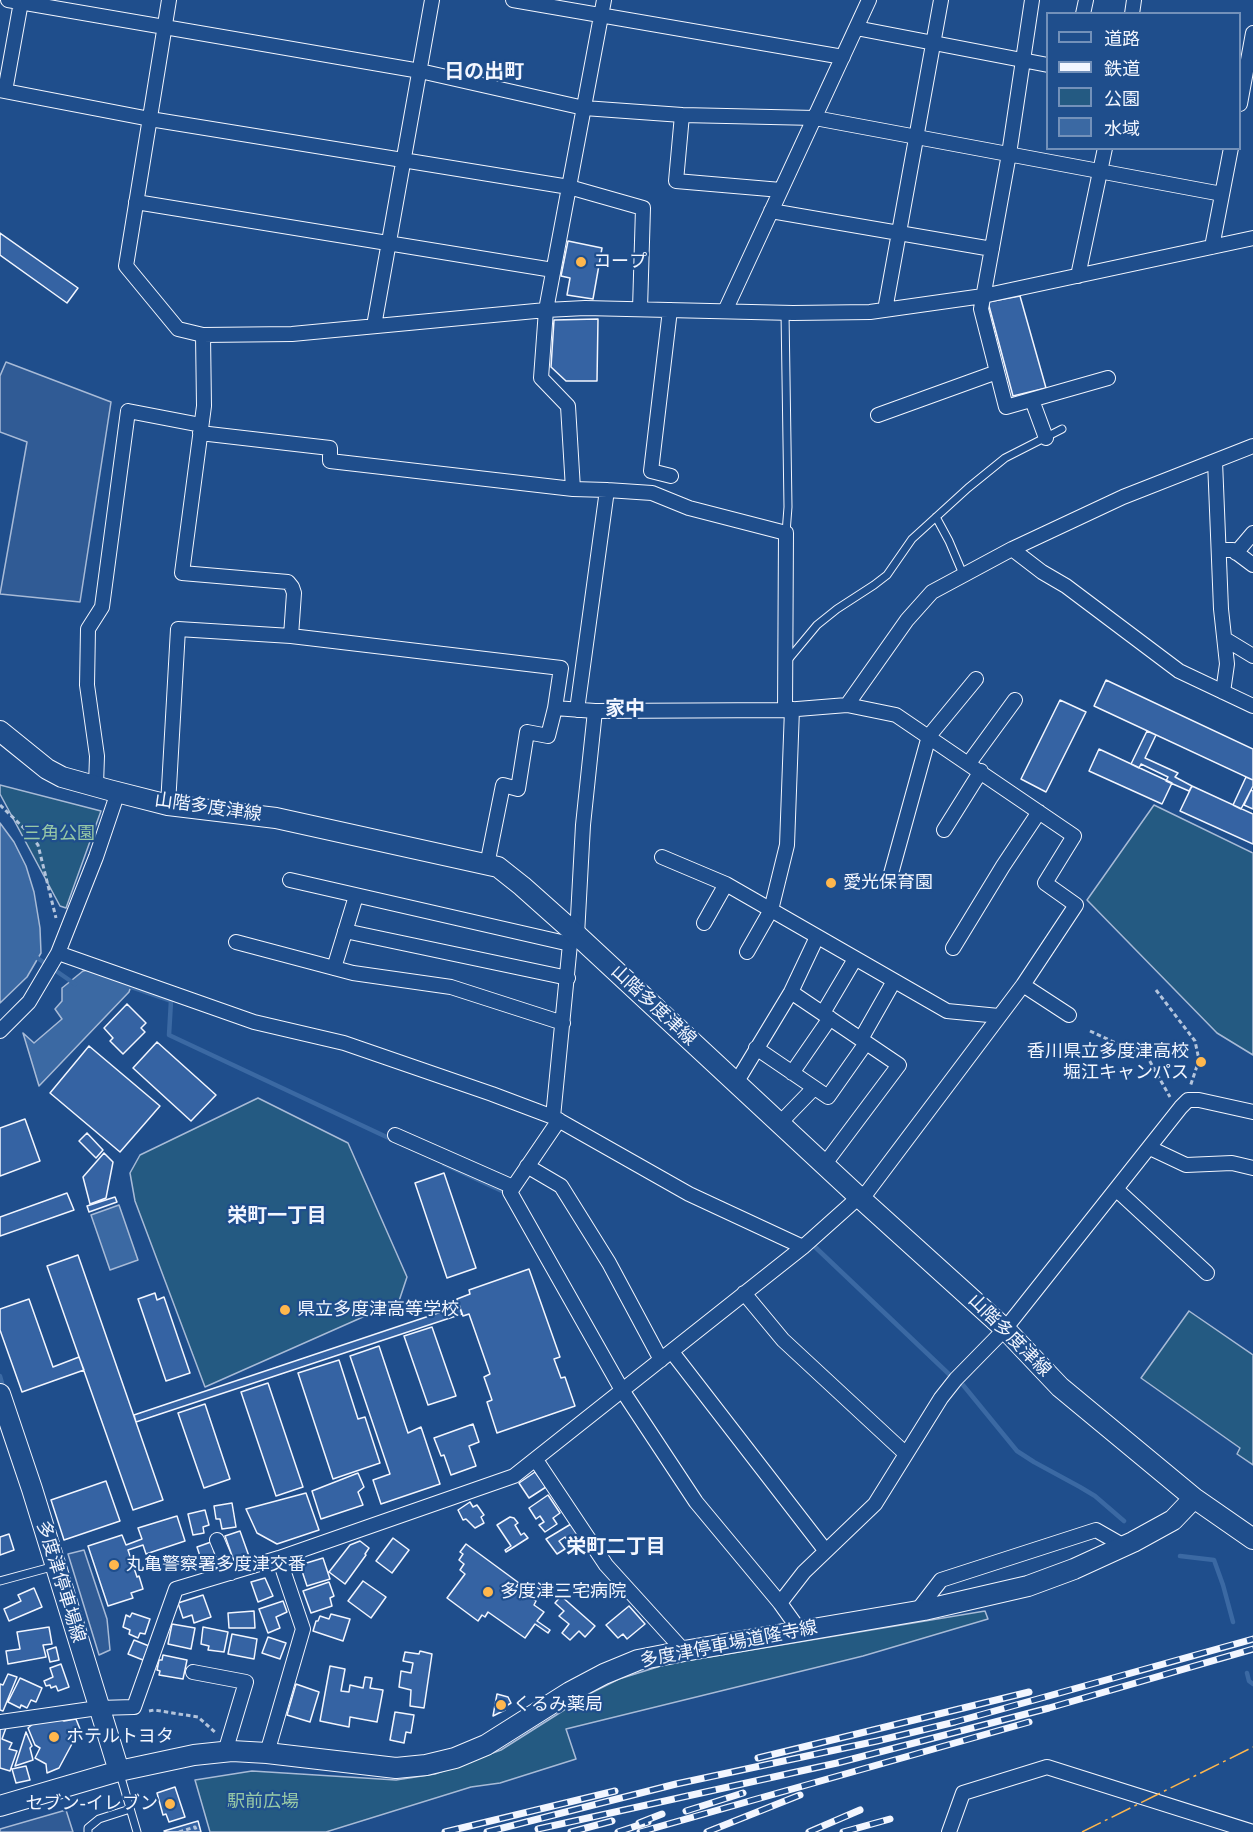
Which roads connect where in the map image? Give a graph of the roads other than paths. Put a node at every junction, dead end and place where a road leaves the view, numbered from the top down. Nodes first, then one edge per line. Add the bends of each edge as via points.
1 (169, 0) edge
2 (432, 0) edge
3 (513, 0) edge
4 (604, 0) edge
5 (869, 0) edge
6 (941, 0) edge
7 (1032, 0) edge
8 (15, 1) edge
9 (601, 15) junction
10 (164, 28) junction
11 (856, 28) junction
12 (1253, 33) edge
13 (933, 43) junction
14 (843, 57) junction
15 (1023, 60) junction
16 (1046, 65) edge
17 (420, 71) junction
18 (3, 91) edge
19 (1241, 97) edge
20 (584, 108) junction
21 (682, 115) junction
22 (815, 118) junction
23 (150, 119) junction
24 (916, 137) junction
25 (1104, 150) edge
26 (1231, 150) edge
27 (1009, 154) junction
28 (404, 161) junction
29 (1100, 171) junction
30 (569, 187) junction
31 (781, 190) junction
32 (1222, 194) junction
33 (136, 202) junction
34 (771, 211) junction
35 (899, 233) junction
36 (1253, 238) edge
37 (389, 243) junction
38 (1212, 247) junction
39 (992, 249) junction
40 (553, 270) junction
41 (1078, 276) junction
42 (983, 296) junction
43 (640, 309) junction
44 (546, 310) junction
45 (670, 310) junction
46 (885, 310) junction
47 (725, 311) junction
48 (785, 313) junction
49 (374, 326) junction
50 (203, 334) junction
51 (997, 372) junction
52 (1108, 378) dead end
53 (1032, 400) junction
54 (878, 415) dead end
55 (201, 429) junction
56 (1062, 429) dead end
57 (1046, 438) junction
58 (1253, 446) edge
59 (1215, 461) junction
60 (671, 476) dead end
61 (573, 489) junction
62 (607, 490) junction
63 (936, 517) junction
64 (786, 533) junction
65 (1253, 533) edge
66 (1012, 549) junction
67 (1219, 550) junction
68 (1236, 553) junction
69 (1253, 565) edge
70 (963, 574) junction
71 (291, 636) junction
72 (1225, 639) junction
73 (1253, 656) edge
74 (785, 663) junction
75 (976, 679) dead end
76 (1223, 692) junction
77 (1015, 700) dead end
78 (847, 705) junction
79 (1253, 706) edge
80 (555, 708) junction
81 (577, 710) junction
82 (789, 710) junction
83 (595, 711) junction
84 (0, 731) edge
85 (929, 736) junction
86 (975, 767) junction
87 (96, 785) junction
88 (118, 792) junction
89 (168, 805) junction
90 (1039, 812) junction
91 (944, 830) dead end
92 (662, 857) dead end
93 (487, 865) junction
94 (290, 880) dead end
95 (889, 881) dead end
96 (726, 884) junction
97 (356, 896) junction
98 (771, 910) junction
99 (704, 923) dead end
100 (345, 931) junction
101 (817, 937) junction
102 (574, 940) junction
103 (236, 942) dead end
104 (953, 948) dead end
105 (747, 952) dead end
106 (58, 953) junction
107 (855, 959) junction
108 (334, 968) junction
109 (568, 978) junction
110 (894, 981) junction
111 (1023, 985) junction
112 (791, 992) junction
113 (1069, 1015) dead end
114 (826, 1016) junction
115 (999, 1016) junction
116 (564, 1023) junction
117 (0, 1031) edge
118 (863, 1041) junction
119 (756, 1048) junction
120 (792, 1073) junction
121 (736, 1083) junction
122 (813, 1088) junction
123 (1253, 1112) edge
124 (556, 1118) junction
125 (780, 1123) junction
126 (396, 1135) dead end
127 (1150, 1148) junction
128 (824, 1165) junction
129 (527, 1166) junction
130 (1253, 1168) edge
131 (513, 1187) junction
132 (1117, 1190) junction
133 (859, 1197) junction
134 (803, 1246) junction
135 (1207, 1273) dead end
136 (744, 1293) junction
137 (1005, 1329) junction
138 (666, 1356) junction
139 (622, 1390) junction
140 (0, 1394) edge
141 (906, 1454) junction
142 (536, 1460) junction
143 (1194, 1498) junction
144 (1253, 1539) edge
145 (217, 1540) dead end
146 (1124, 1546) junction
147 (825, 1551) junction
148 (279, 1558) junction
149 (55, 1566) junction
150 (231, 1573) junction
151 (0, 1581) edge
152 (780, 1603) junction
153 (917, 1611) junction
154 (800, 1631) junction
155 (684, 1651) junction
156 (192, 1672) dead end
157 (98, 1708) junction
158 (0, 1722) edge
159 (222, 1744) junction
160 (267, 1753) junction
161 (119, 1771) junction
162 (0, 1806) edge
163 (130, 1809) junction
164 (1210, 1826) edge
165 (88, 1832) edge
166 (137, 1832) edge
167 (949, 1832) edge
168 (1253, 1832) edge

1 - 10 street
2 - 17 street
3 - 9 street
4 - 9 street
5 - 11 street
6 - 13 street
7 - 15 street
8 - 10 street
8 - 18 street
9 - 14 street
9 - 20 street
10 - 17 street
10 - 23 street
11 - 13 street
11 - 14 street
12 - 19 street
13 - 15 street
13 - 24 street
14 - 22 street
15 - 16 street
15 - 27 street
17 - 20 street
17 - 28 street
18 - 23 street
20 - 21 street
20 - 30 street
21 - 22 street
21 - 31 street via 676,181
22 - 24 street
22 - 31 street
23 - 28 street
23 - 33 street
24 - 27 street
24 - 35 street
25 - 29 street
26 - 32 street
27 - 29 street
27 - 39 street
28 - 30 street
28 - 37 street
29 - 32 street
29 - 41 street
30 - 40 street
30 - 43 street via 643,208
31 - 34 street
32 - 38 street
33 - 37 street
33 - 50 street via 126,266 178,329
34 - 35 street
34 - 47 street
35 - 39 street
35 - 46 street
36 - 38 street
37 - 40 street
37 - 49 street
38 - 41 street
39 - 42 street
40 - 44 street
41 - 42 street
42 - 46 street
42 - 51 street via 981,309
43 - 44 street
43 - 45 street
44 - 49 street
44 - 61 street via 541,378 568,406
45 - 47 street
45 - 60 street via 651,471
46 - 48 street
47 - 48 street
48 - 64 lane
49 - 50 street via 292,334
50 - 55 street
51 - 53 street via 1006,407
51 - 54 street
52 - 53 street
53 - 57 street
55 - 61 street via 330,448 330,461
55 - 71 street via 182,573 288,582 294,593
55 - 87 street via 128,411 102,607 88,629 87,685 97,756
56 - 57 lane
57 - 63 lane via 1005,458
58 - 59 street
59 - 66 street via 1122,497
59 - 67 street
61 - 62 street
62 - 64 street via 652,493 689,508
62 - 81 street
63 - 70 lane
63 - 74 lane via 912,539 887,574 817,625
64 - 74 street
65 - 68 street
66 - 70 street
66 - 76 street via 1179,671
67 - 68 street
67 - 72 street
68 - 69 street
70 - 78 street via 932,592 907,620
71 - 80 street via 561,668
71 - 89 street via 178,628
72 - 73 street
72 - 76 street
74 - 82 street
75 - 85 street
76 - 79 street
77 - 86 street
78 - 82 street
78 - 85 street via 896,715
80 - 81 street
80 - 93 street via 548,736 527,732 518,789 503,785
81 - 83 street
82 - 83 street
82 - 98 street via 787,845
83 - 102 street
84 - 87 main road, 山階多度津線 via 47,769
85 - 86 street
85 - 95 street
86 - 90 street
86 - 91 street
87 - 88 main road, 山階多度津線
88 - 89 main road, 山階多度津線
88 - 106 street
89 - 93 main road, 山階多度津線 via 276,818
90 - 104 street
90 - 111 street via 1074,836 1045,883 1076,905
92 - 96 street
93 - 102 main road, 山階多度津線 via 498,867 522,886
94 - 97 street
96 - 98 street
96 - 99 street
97 - 100 street
97 - 102 street
98 - 101 street
98 - 105 street
100 - 108 street
100 - 109 street
101 - 107 street
101 - 112 street
102 - 109 street
102 - 121 main road, 山階多度津線
103 - 108 street
106 - 117 street via 29,1002
106 - 124 street via 254,1022 344,1043
107 - 110 street
107 - 114 street
108 - 116 street via 451,987
109 - 116 street
110 - 115 street via 947,1011
110 - 118 street
111 - 113 street
111 - 115 street
112 - 114 street
112 - 119 street
114 - 118 street
114 - 120 street
115 - 133 street via 868,1191
116 - 124 street
118 - 122 street via 828,1097
118 - 128 street via 899,1065
119 - 120 street
119 - 121 street
120 - 122 street
121 - 125 main road, 山階多度津線
122 - 125 street
123 - 127 street via 1185,1103
124 - 129 street
124 - 134 street via 689,1194
125 - 128 main road, 山階多度津線
126 - 131 street
127 - 130 street via 1186,1165 1232,1163
127 - 132 street
128 - 133 main road, 山階多度津線
129 - 131 street
129 - 138 street via 561,1185
131 - 139 street via 510,1192
132 - 135 street
132 - 137 street
133 - 134 street
133 - 137 main road, 山階多度津線
134 - 136 street
136 - 138 street
136 - 141 street via 783,1340
137 - 141 street via 956,1379
137 - 143 main road, 山階多度津線 via 1060,1387
138 - 139 street
138 - 147 street
139 - 142 street
139 - 152 street via 696,1502
140 - 149 main road, 多度津停車場線 via 23,1450
141 - 147 street via 875,1504
142 - 148 street via 514,1476
142 - 155 street via 606,1565
143 - 144 main road, 山階多度津線
143 - 146 main road, 多度津停車場道隆寺線 via 1173,1520
145 - 150 street
146 - 153 main road, 多度津停車場道隆寺線 via 1028,1586
146 - 153 street via 1096,1530 941,1580
147 - 152 street
148 - 150 street
148 - 160 street via 303,1629
149 - 151 lane
149 - 157 main road, 多度津停車場線
150 - 157 street via 176,1589 134,1707
152 - 154 street
153 - 154 main road, 多度津停車場道隆寺線
154 - 155 main road, 多度津停車場道隆寺線
155 - 160 main road, 多度津停車場道隆寺線 via 638,1660 604,1674 486,1745 455,1758 396,1768
156 - 159 street via 246,1682
157 - 158 street
157 - 161 main road, 多度津停車場線
159 - 160 main road, 多度津停車場道隆寺線
159 - 161 main road, 多度津停車場道隆寺線 via 194,1755
161 - 162 main road, 多度津停車場道隆寺線
161 - 163 lane
163 - 165 lane via 99,1819
163 - 166 lane
164 - 167 street via 1047,1767 963,1793
164 - 168 street

